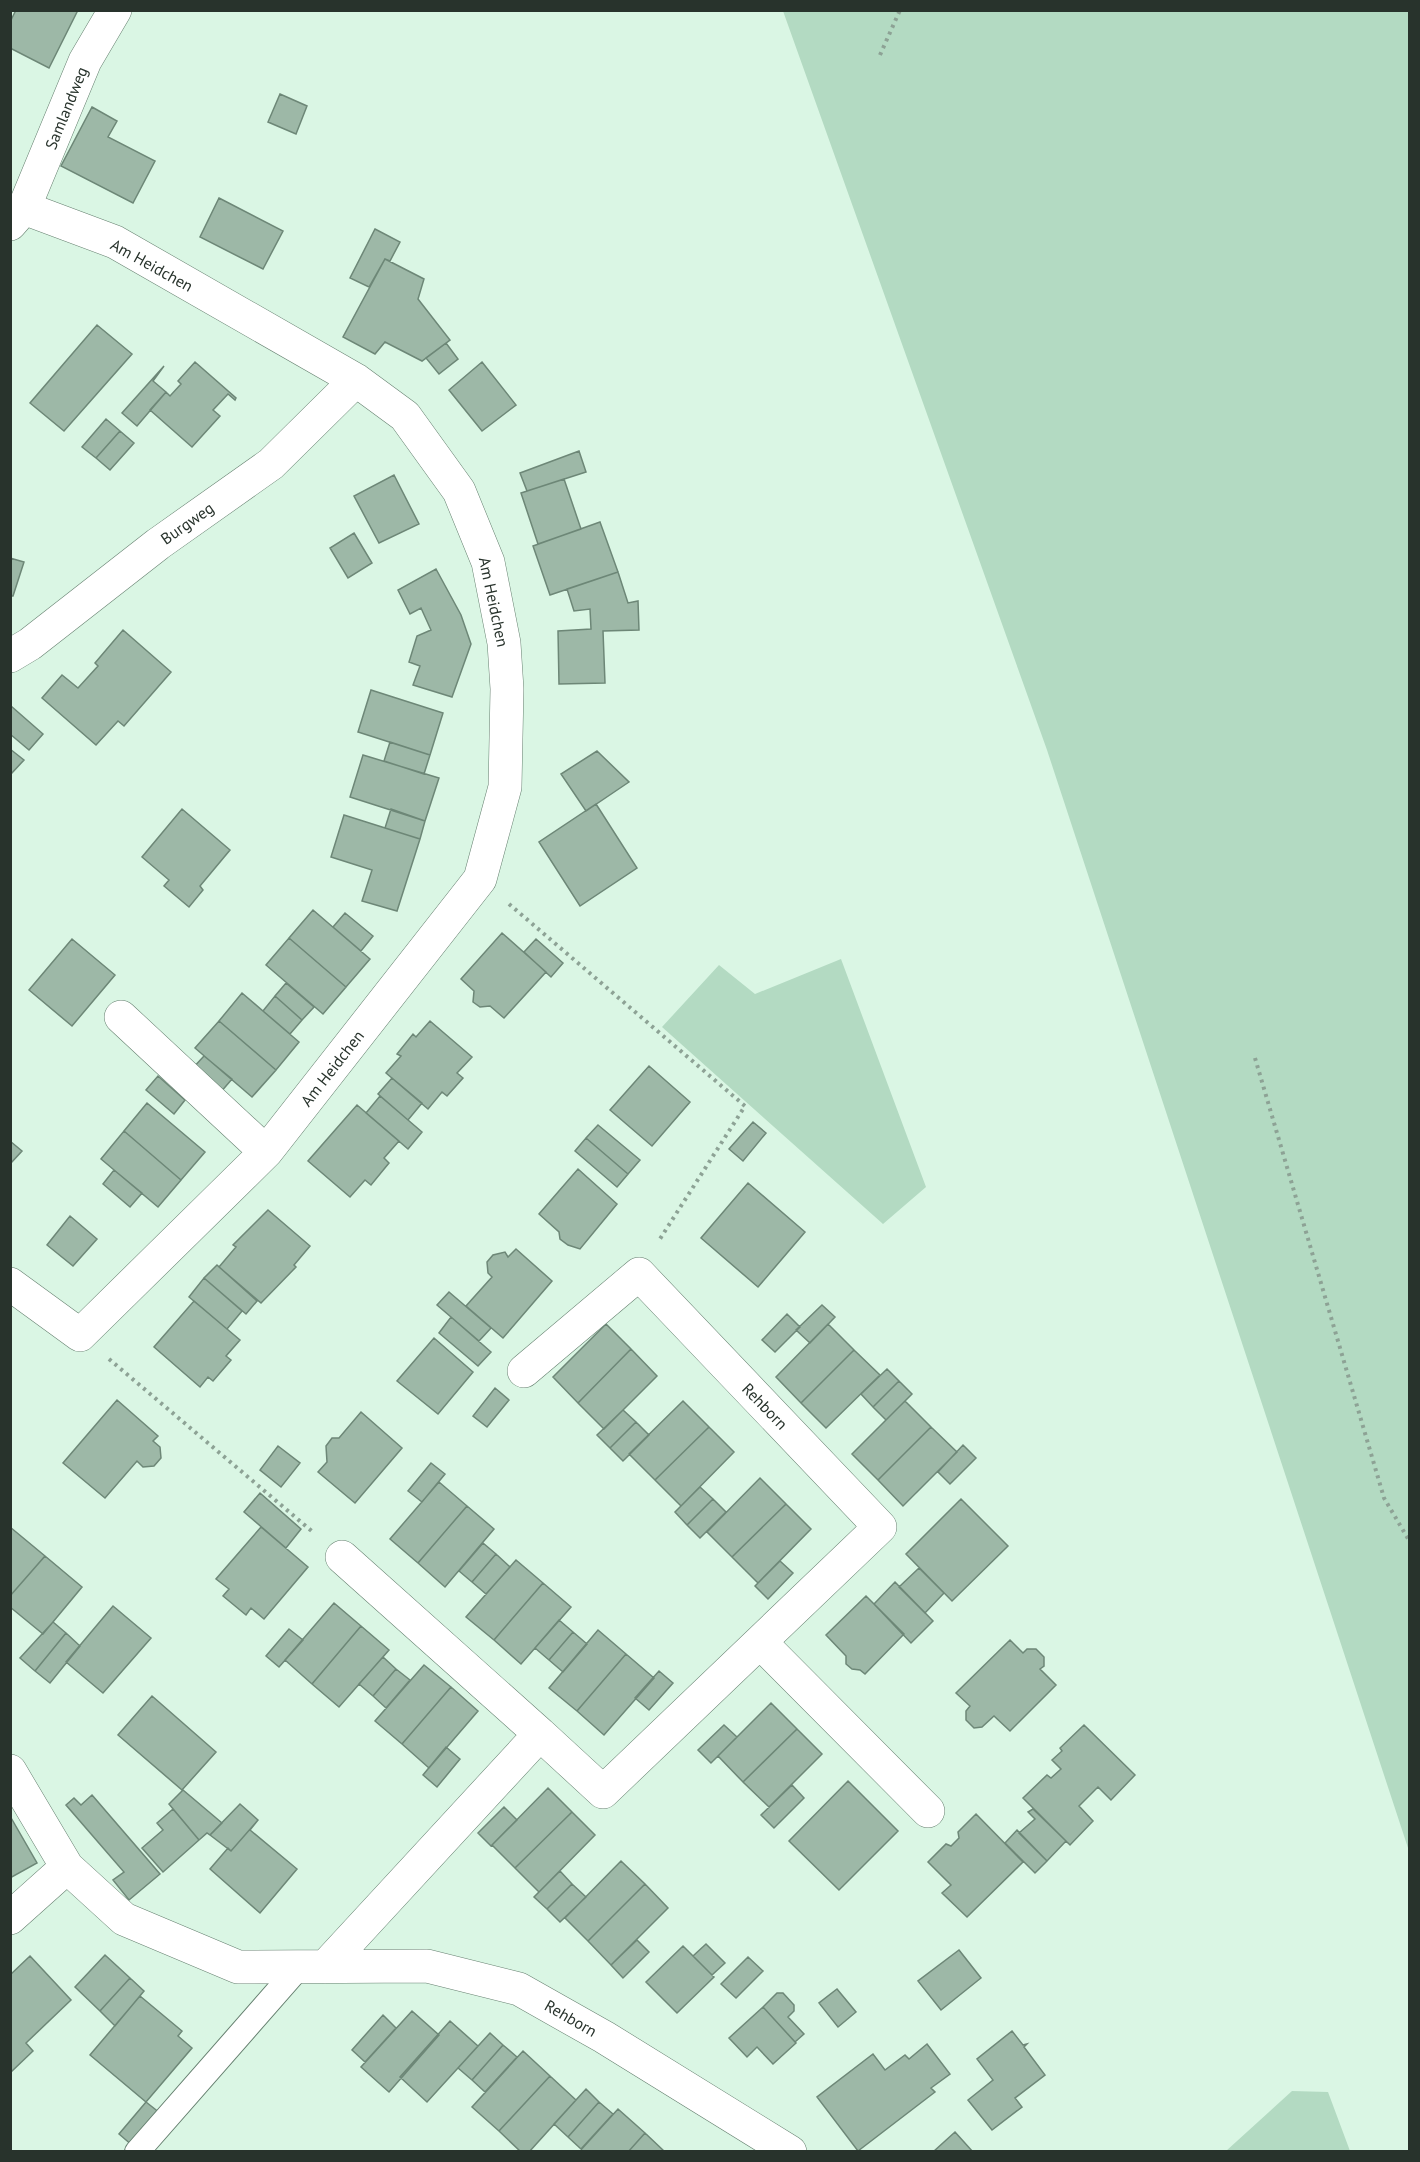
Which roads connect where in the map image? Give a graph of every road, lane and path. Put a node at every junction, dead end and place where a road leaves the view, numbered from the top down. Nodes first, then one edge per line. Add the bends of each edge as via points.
1 (115, 10) edge
2 (900, 10) edge
3 (880, 55) dead end
4 (17, 216) edge
5 (356, 380) junction
6 (10, 656) edge
7 (480, 879) junction
8 (121, 1017) dead end
9 (1255, 1058) dead end
10 (266, 1152) junction
11 (639, 1274) junction
12 (10, 1284) edge
13 (81, 1335) junction
14 (524, 1371) dead end
15 (1410, 1542) edge
16 (342, 1557) joint
17 (760, 1642) junction
18 (540, 1734) junction
19 (10, 1772) edge
20 (928, 1811) dead end
21 (67, 1867) junction
22 (10, 1918) edge
23 (312, 1967) junction
24 (137, 2151) edge
25 (790, 2151) edge

1 - 4 street, Samlandweg via 85,62
2 - 3 path
4 - 5 street, Am Heidchen via 115,242
5 - 6 street, Burgweg via 271,464
5 - 7 street, Am Heidchen via 412,425 459,491 488,562 504,643 508,718 505,787
7 - 10 street, Am Heidchen
7 - 11 path via 745,1106
8 - 10 street
9 - 15 path via 1384,1498
10 - 13 street, Am Heidchen
11 - 14 street
11 - 17 street, Rehborn via 880,1527
12 - 13 street
13 - 16 path
16 - 18 street, Rehborn
17 - 18 street, Rehborn via 603,1792
17 - 20 street
18 - 23 street
19 - 21 street, Rehborn
21 - 22 street
21 - 23 street, Rehborn via 124,1919 238,1966
23 - 24 lane
23 - 25 street, Rehborn via 427,1966 519,1989

